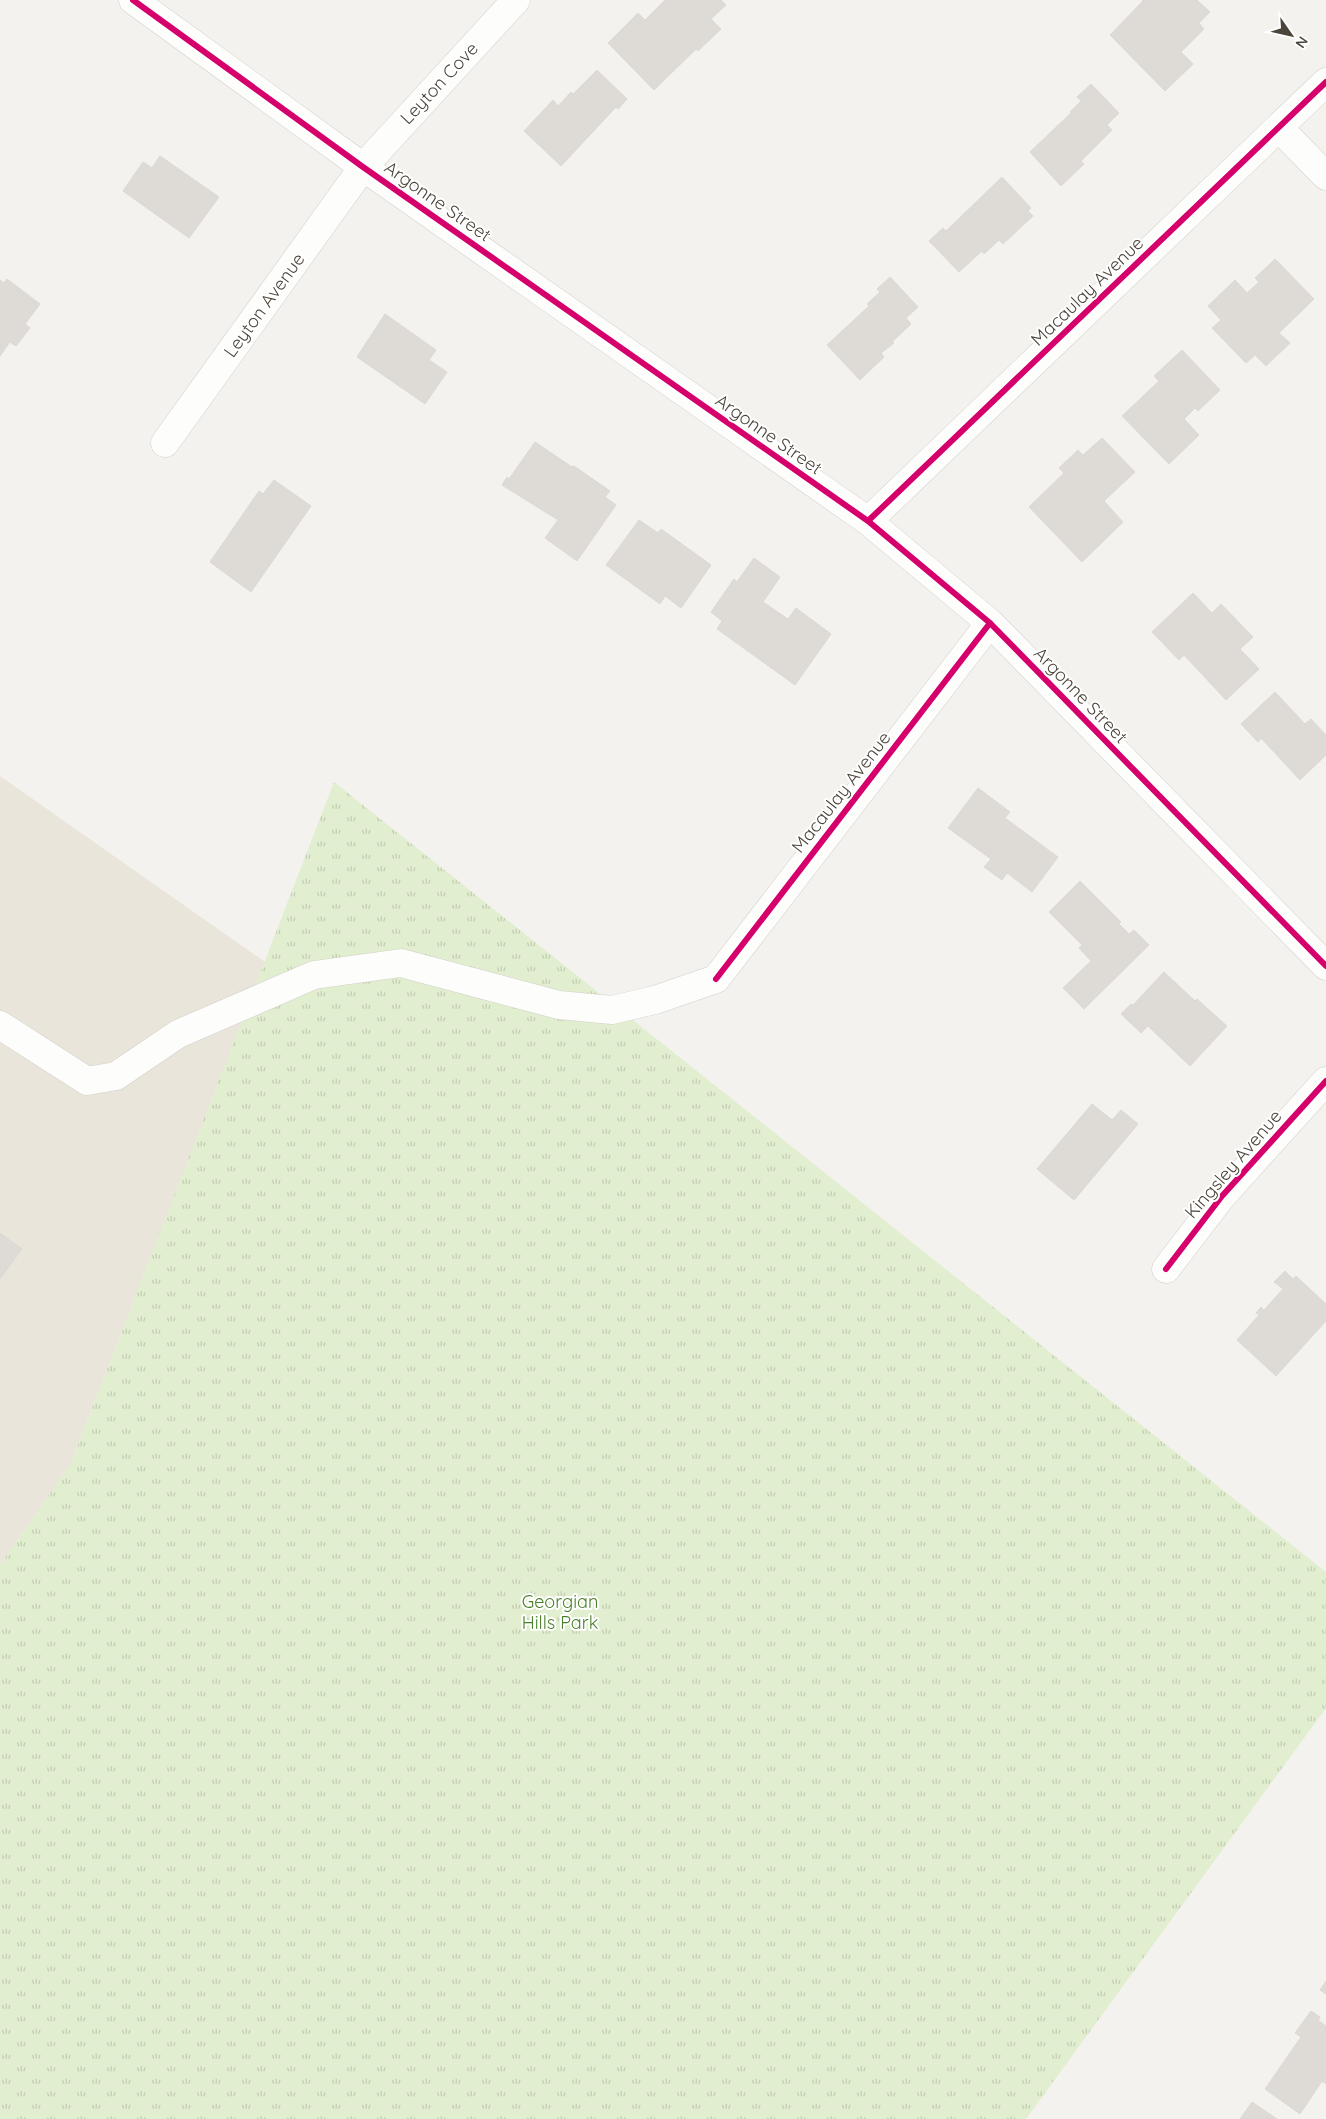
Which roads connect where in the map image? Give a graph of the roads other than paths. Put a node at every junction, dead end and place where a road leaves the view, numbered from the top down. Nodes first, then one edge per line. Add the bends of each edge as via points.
1 (133, 0) edge
2 (516, 0) edge
3 (1326, 82) edge
4 (1279, 128) junction
5 (363, 166) junction
6 (1326, 176) edge
7 (165, 442) dead end
8 (868, 521) junction
9 (990, 623) junction
10 (1326, 966) edge
11 (0, 1025) edge
12 (1326, 1082) edge
13 (1166, 1269) dead end

1 - 5 street, Argonne Street
2 - 5 street, Leyton Cove
3 - 4 street, Macaulay Avenue
4 - 6 street
4 - 8 street, Macaulay Avenue
5 - 7 street, Leyton Avenue
5 - 8 street, Argonne Street
8 - 9 street, Argonne Street
9 - 10 street, Argonne Street
9 - 11 street, Macaulay Avenue via 716,979 655,1000 612,1010 559,1006 401,963 314,975 178,1034 116,1076 87,1080
12 - 13 street, Kingsley Avenue via 1222,1196

